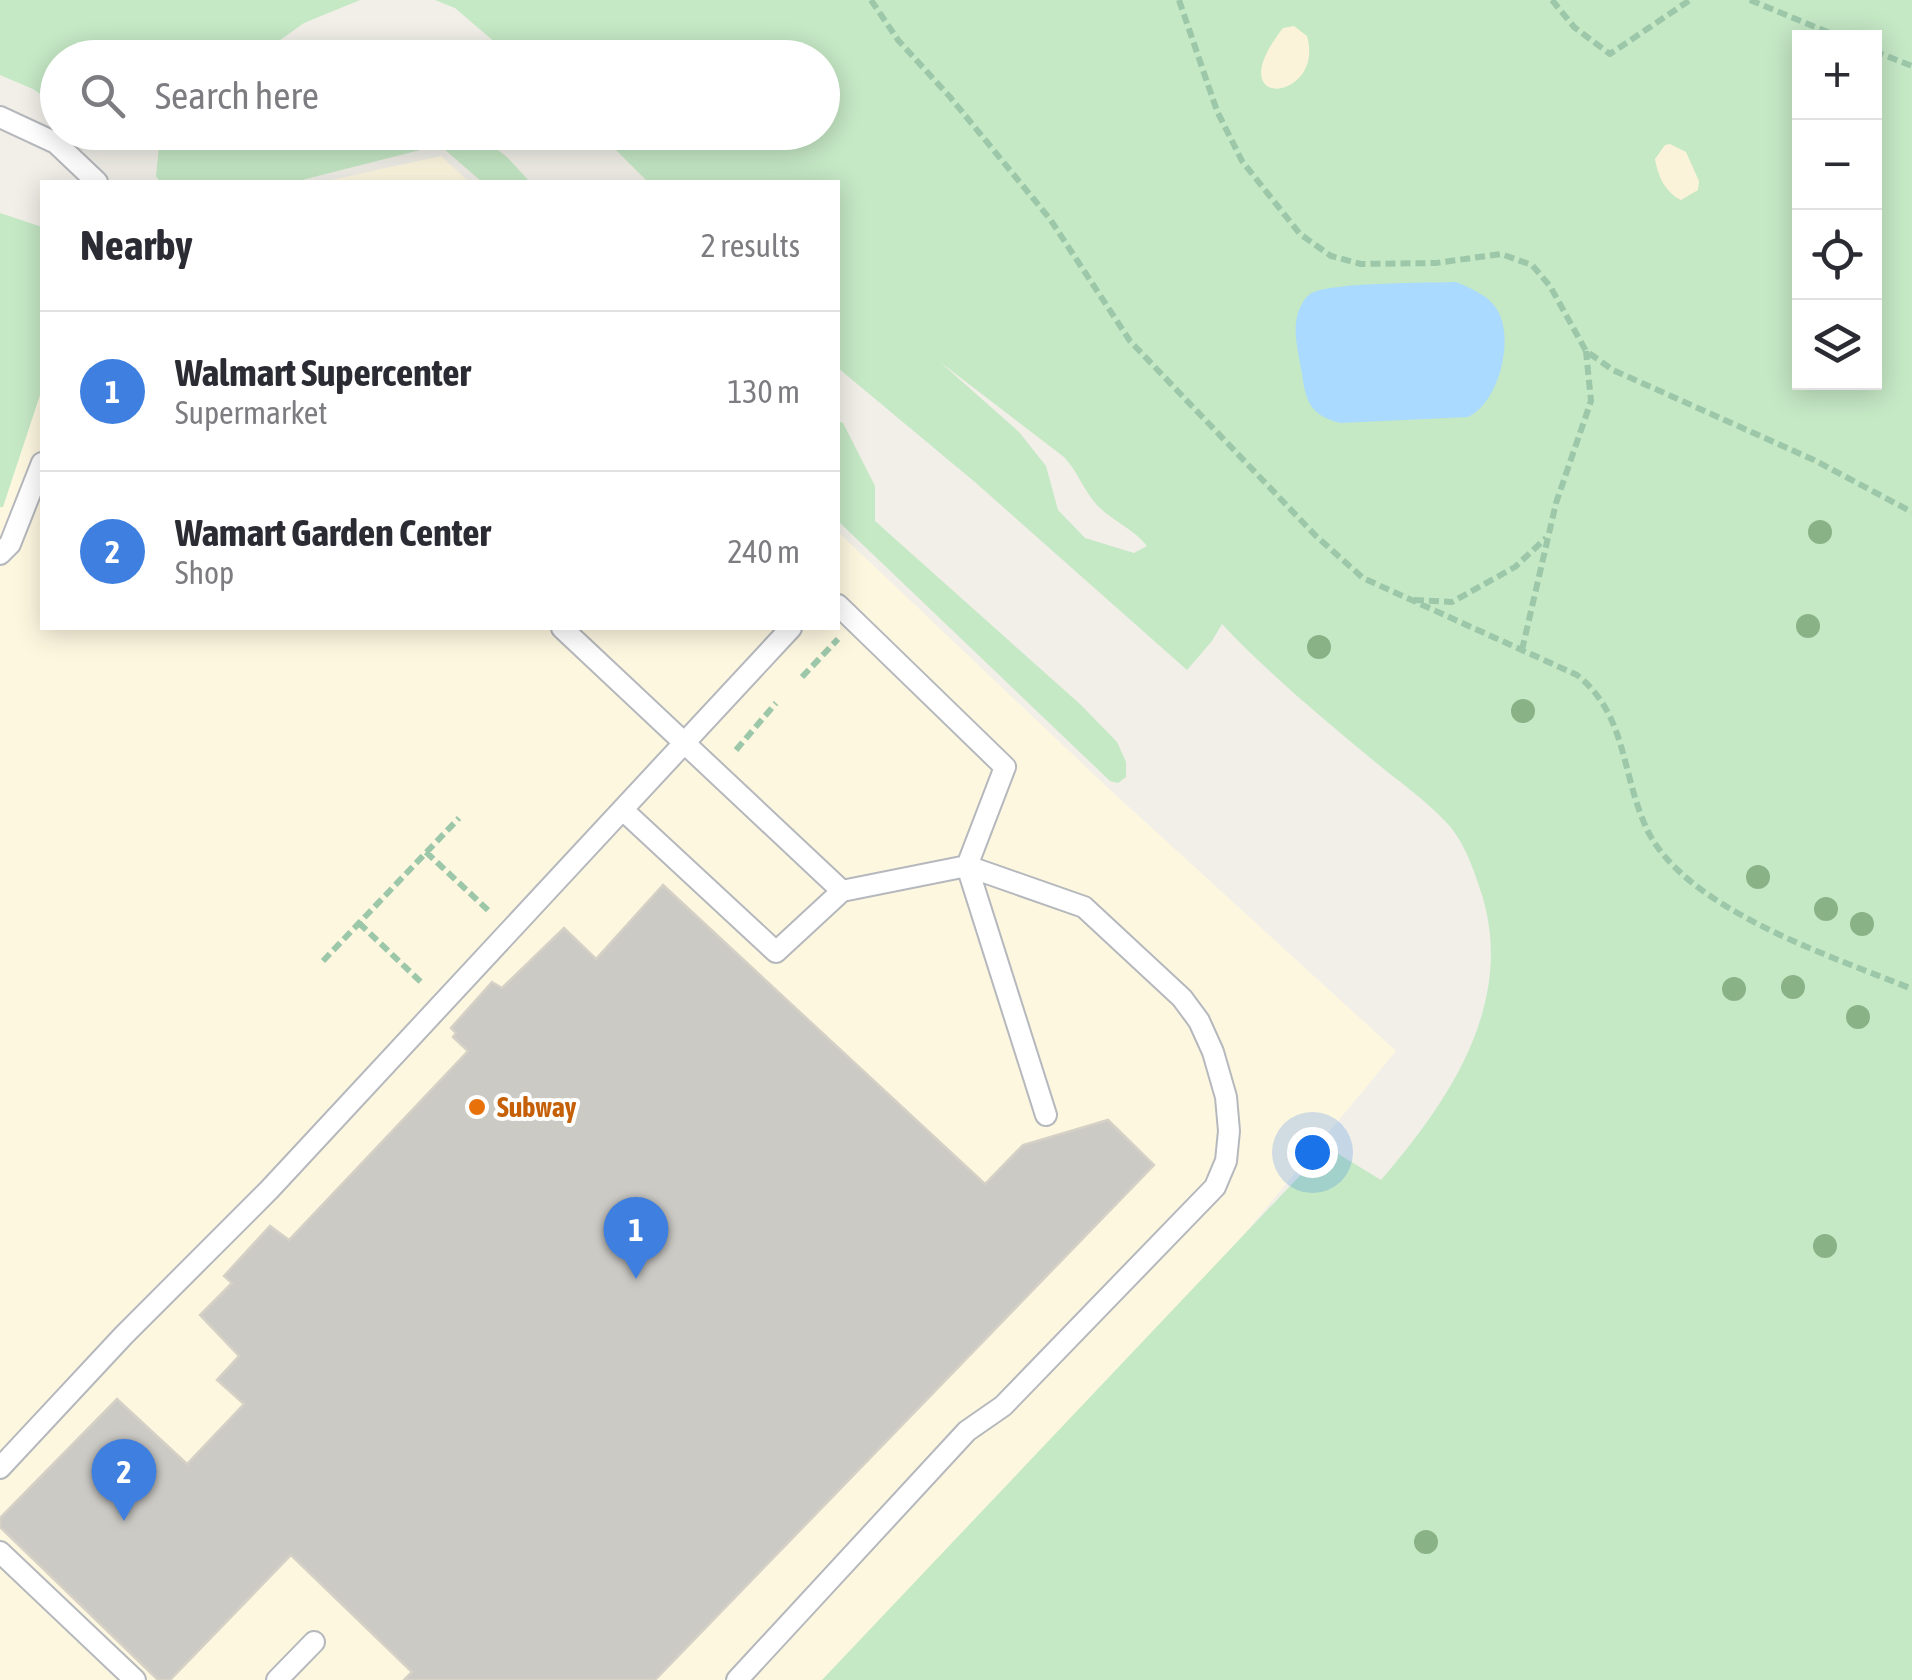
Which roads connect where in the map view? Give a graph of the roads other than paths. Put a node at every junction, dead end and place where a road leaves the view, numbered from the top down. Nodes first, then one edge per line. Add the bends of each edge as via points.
1 (0, 118) edge
2 (40, 137) edge
3 (62, 150) edge
4 (95, 180) edge
5 (40, 467) edge
6 (0, 554) edge
7 (840, 608) edge
8 (564, 630) edge
9 (789, 630) edge
10 (685, 745) junction
11 (624, 811) junction
12 (967, 866) junction
13 (842, 891) junction
14 (1046, 1115) dead end
15 (0, 1468) edge
16 (0, 1552) edge
17 (314, 1642) dead end
18 (135, 1680) edge
19 (277, 1680) edge
20 (737, 1680) edge

1 - 2 lane
3 - 4 lane
5 - 6 lane
7 - 12 lane via 1005,767
8 - 10 lane
9 - 10 lane
10 - 11 lane
10 - 13 lane
11 - 13 lane via 776,952
11 - 15 lane
12 - 13 lane
12 - 14 lane
12 - 20 lane via 1084,907 1182,998 1213,1052 1226,1096 1226,1162 1216,1187 1003,1406 967,1432
16 - 18 lane
17 - 19 lane

